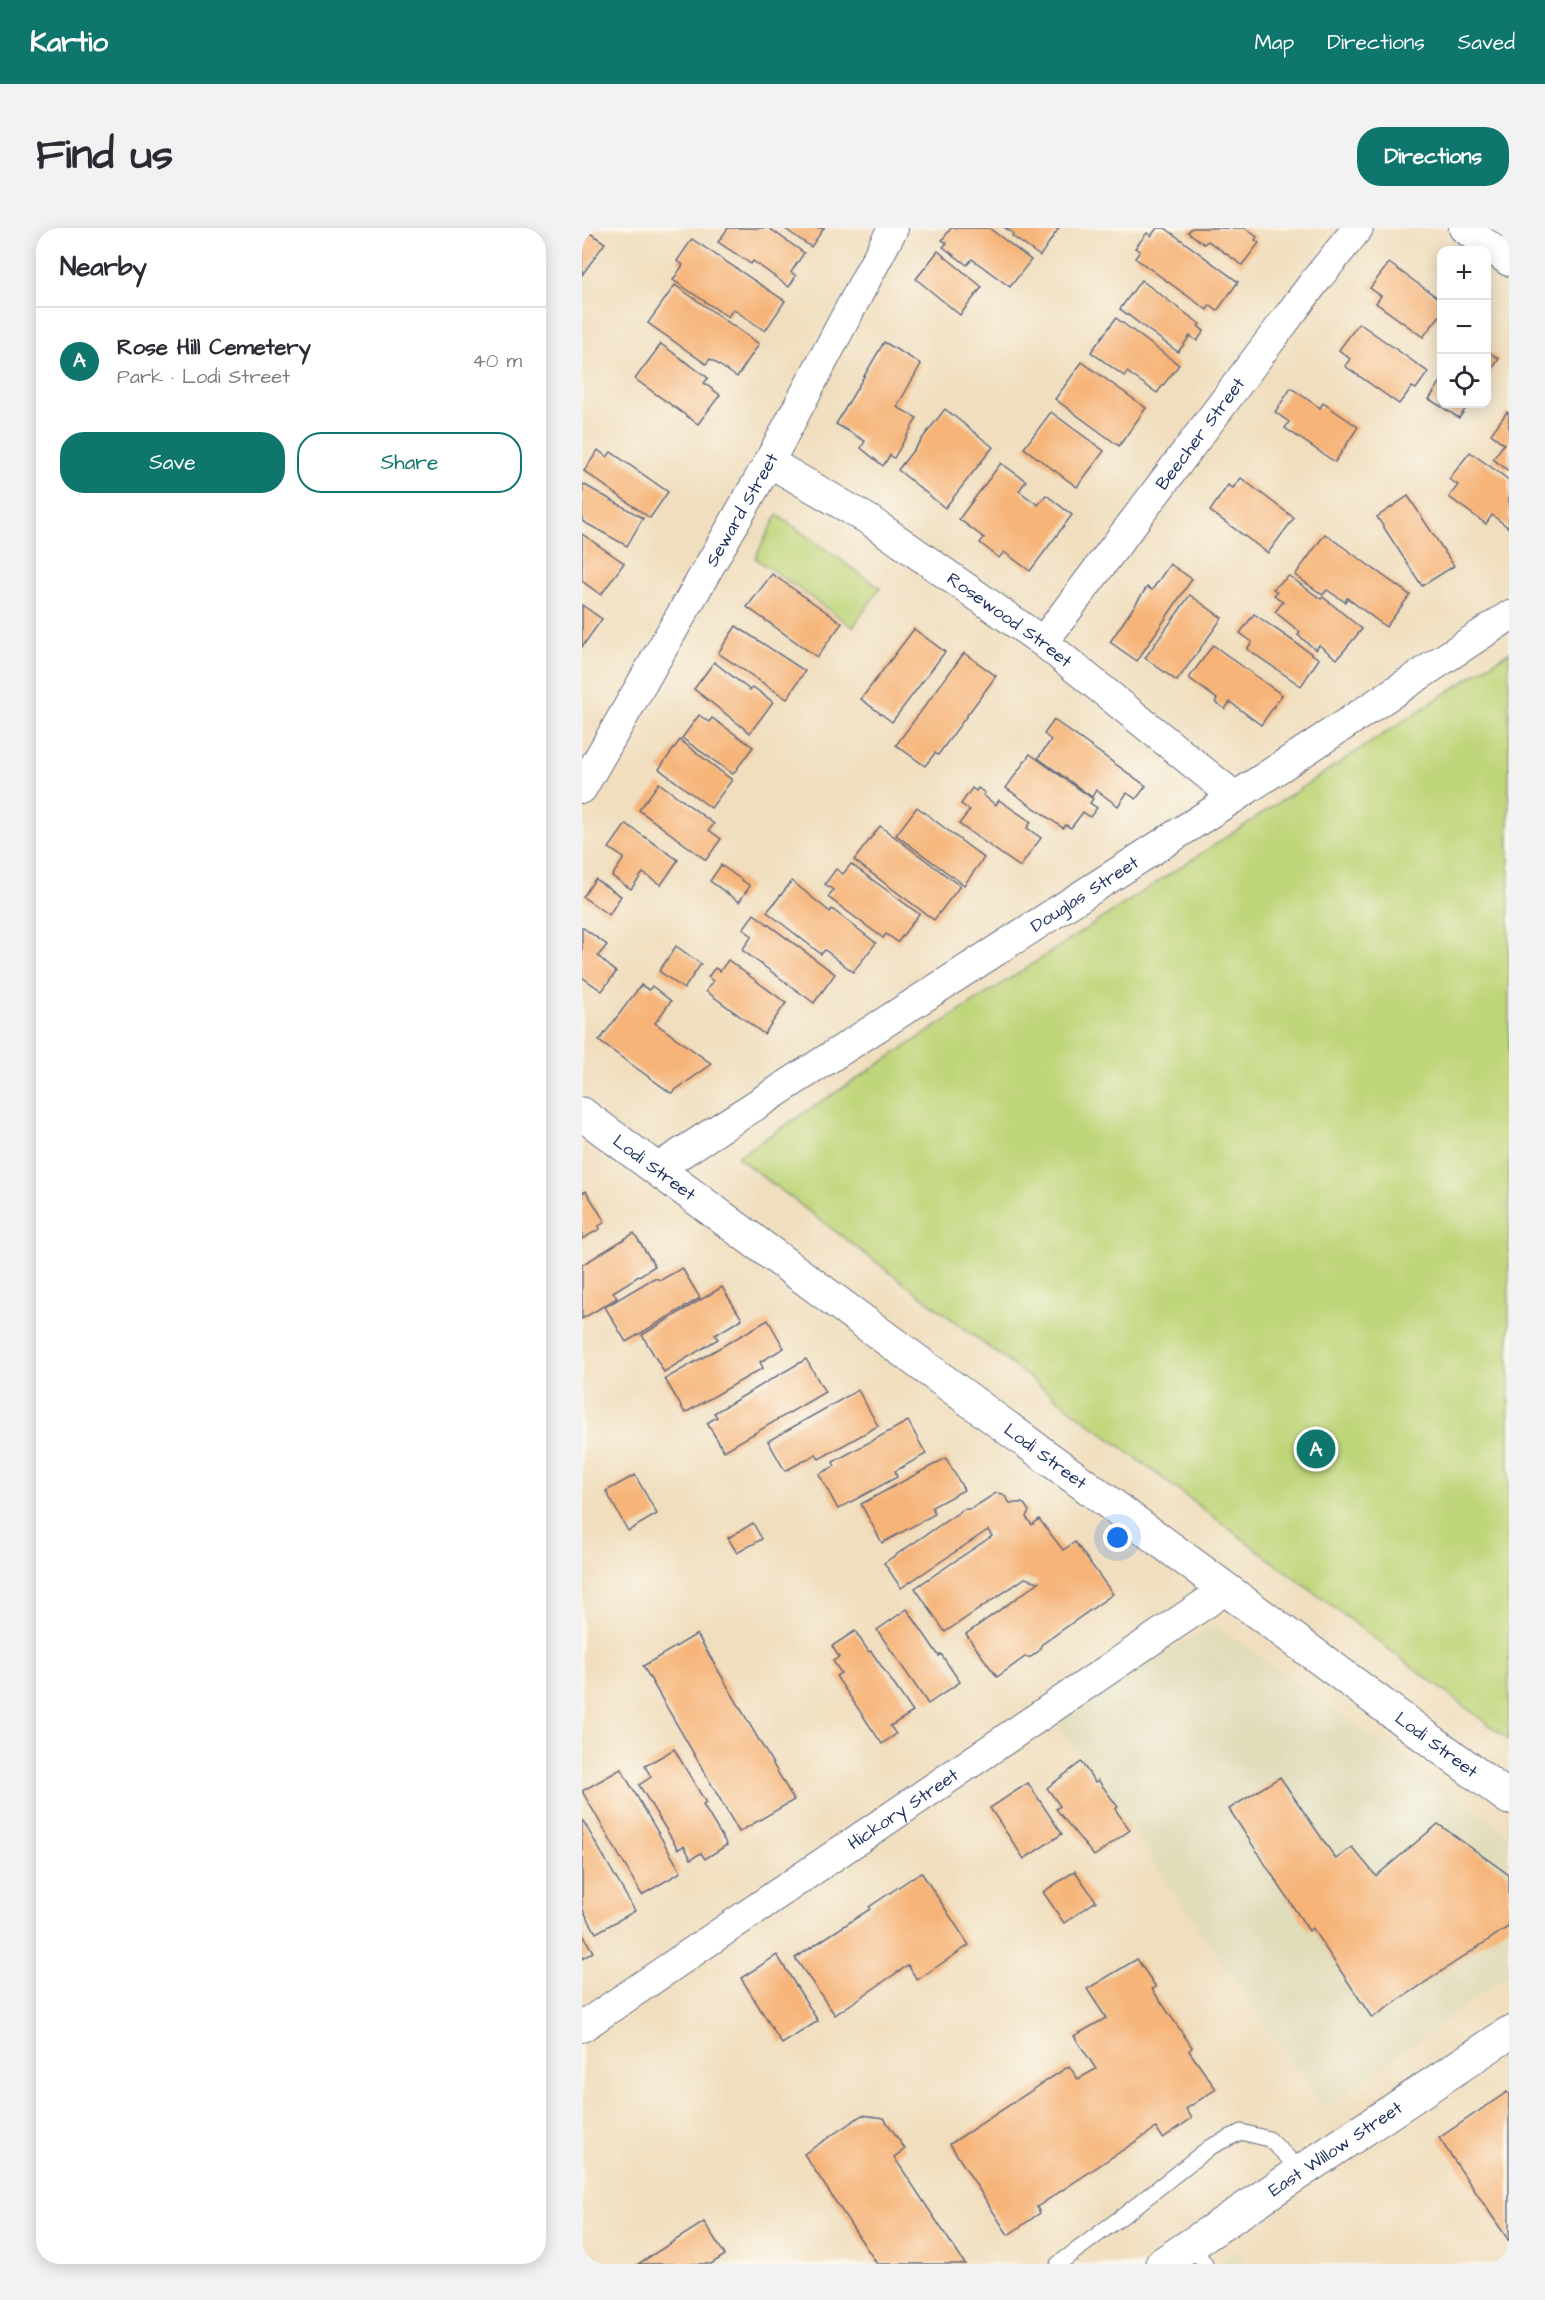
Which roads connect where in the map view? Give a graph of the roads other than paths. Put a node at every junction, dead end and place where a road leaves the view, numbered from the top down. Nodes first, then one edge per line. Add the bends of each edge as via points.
1 (893, 228) edge
2 (1358, 228) edge
3 (1464, 228) edge
4 (1509, 261) edge
5 (769, 462) junction
6 (1509, 616) edge
7 (1043, 642) junction
8 (582, 788) edge
9 (1235, 797) junction
10 (582, 1114) edge
11 (658, 1168) junction
12 (1225, 1590) junction
13 (1509, 1798) edge
14 (582, 2027) edge
15 (1509, 2033) edge
16 (1302, 2171) junction
17 (1198, 2254) edge
18 (1058, 2264) edge
19 (1162, 2264) edge

1 - 5 street, Seward Street
2 - 7 street, Beecher Street
3 - 4 street
5 - 7 street, Rosewood Street via 869,520
5 - 8 street, Seward Street
6 - 9 street, Douglas Street
7 - 9 street, Rosewood Street
9 - 11 street, Douglas Street
10 - 11 street, Lodi Street
11 - 12 street, Lodi Street
12 - 13 street, Lodi Street
12 - 14 street, Hickory Street
15 - 16 street, East Willow Street
16 - 17 street, East Willow Street
16 - 18 lane via 1269,2139 1241,2133 1210,2147
17 - 19 street, East Willow Street

